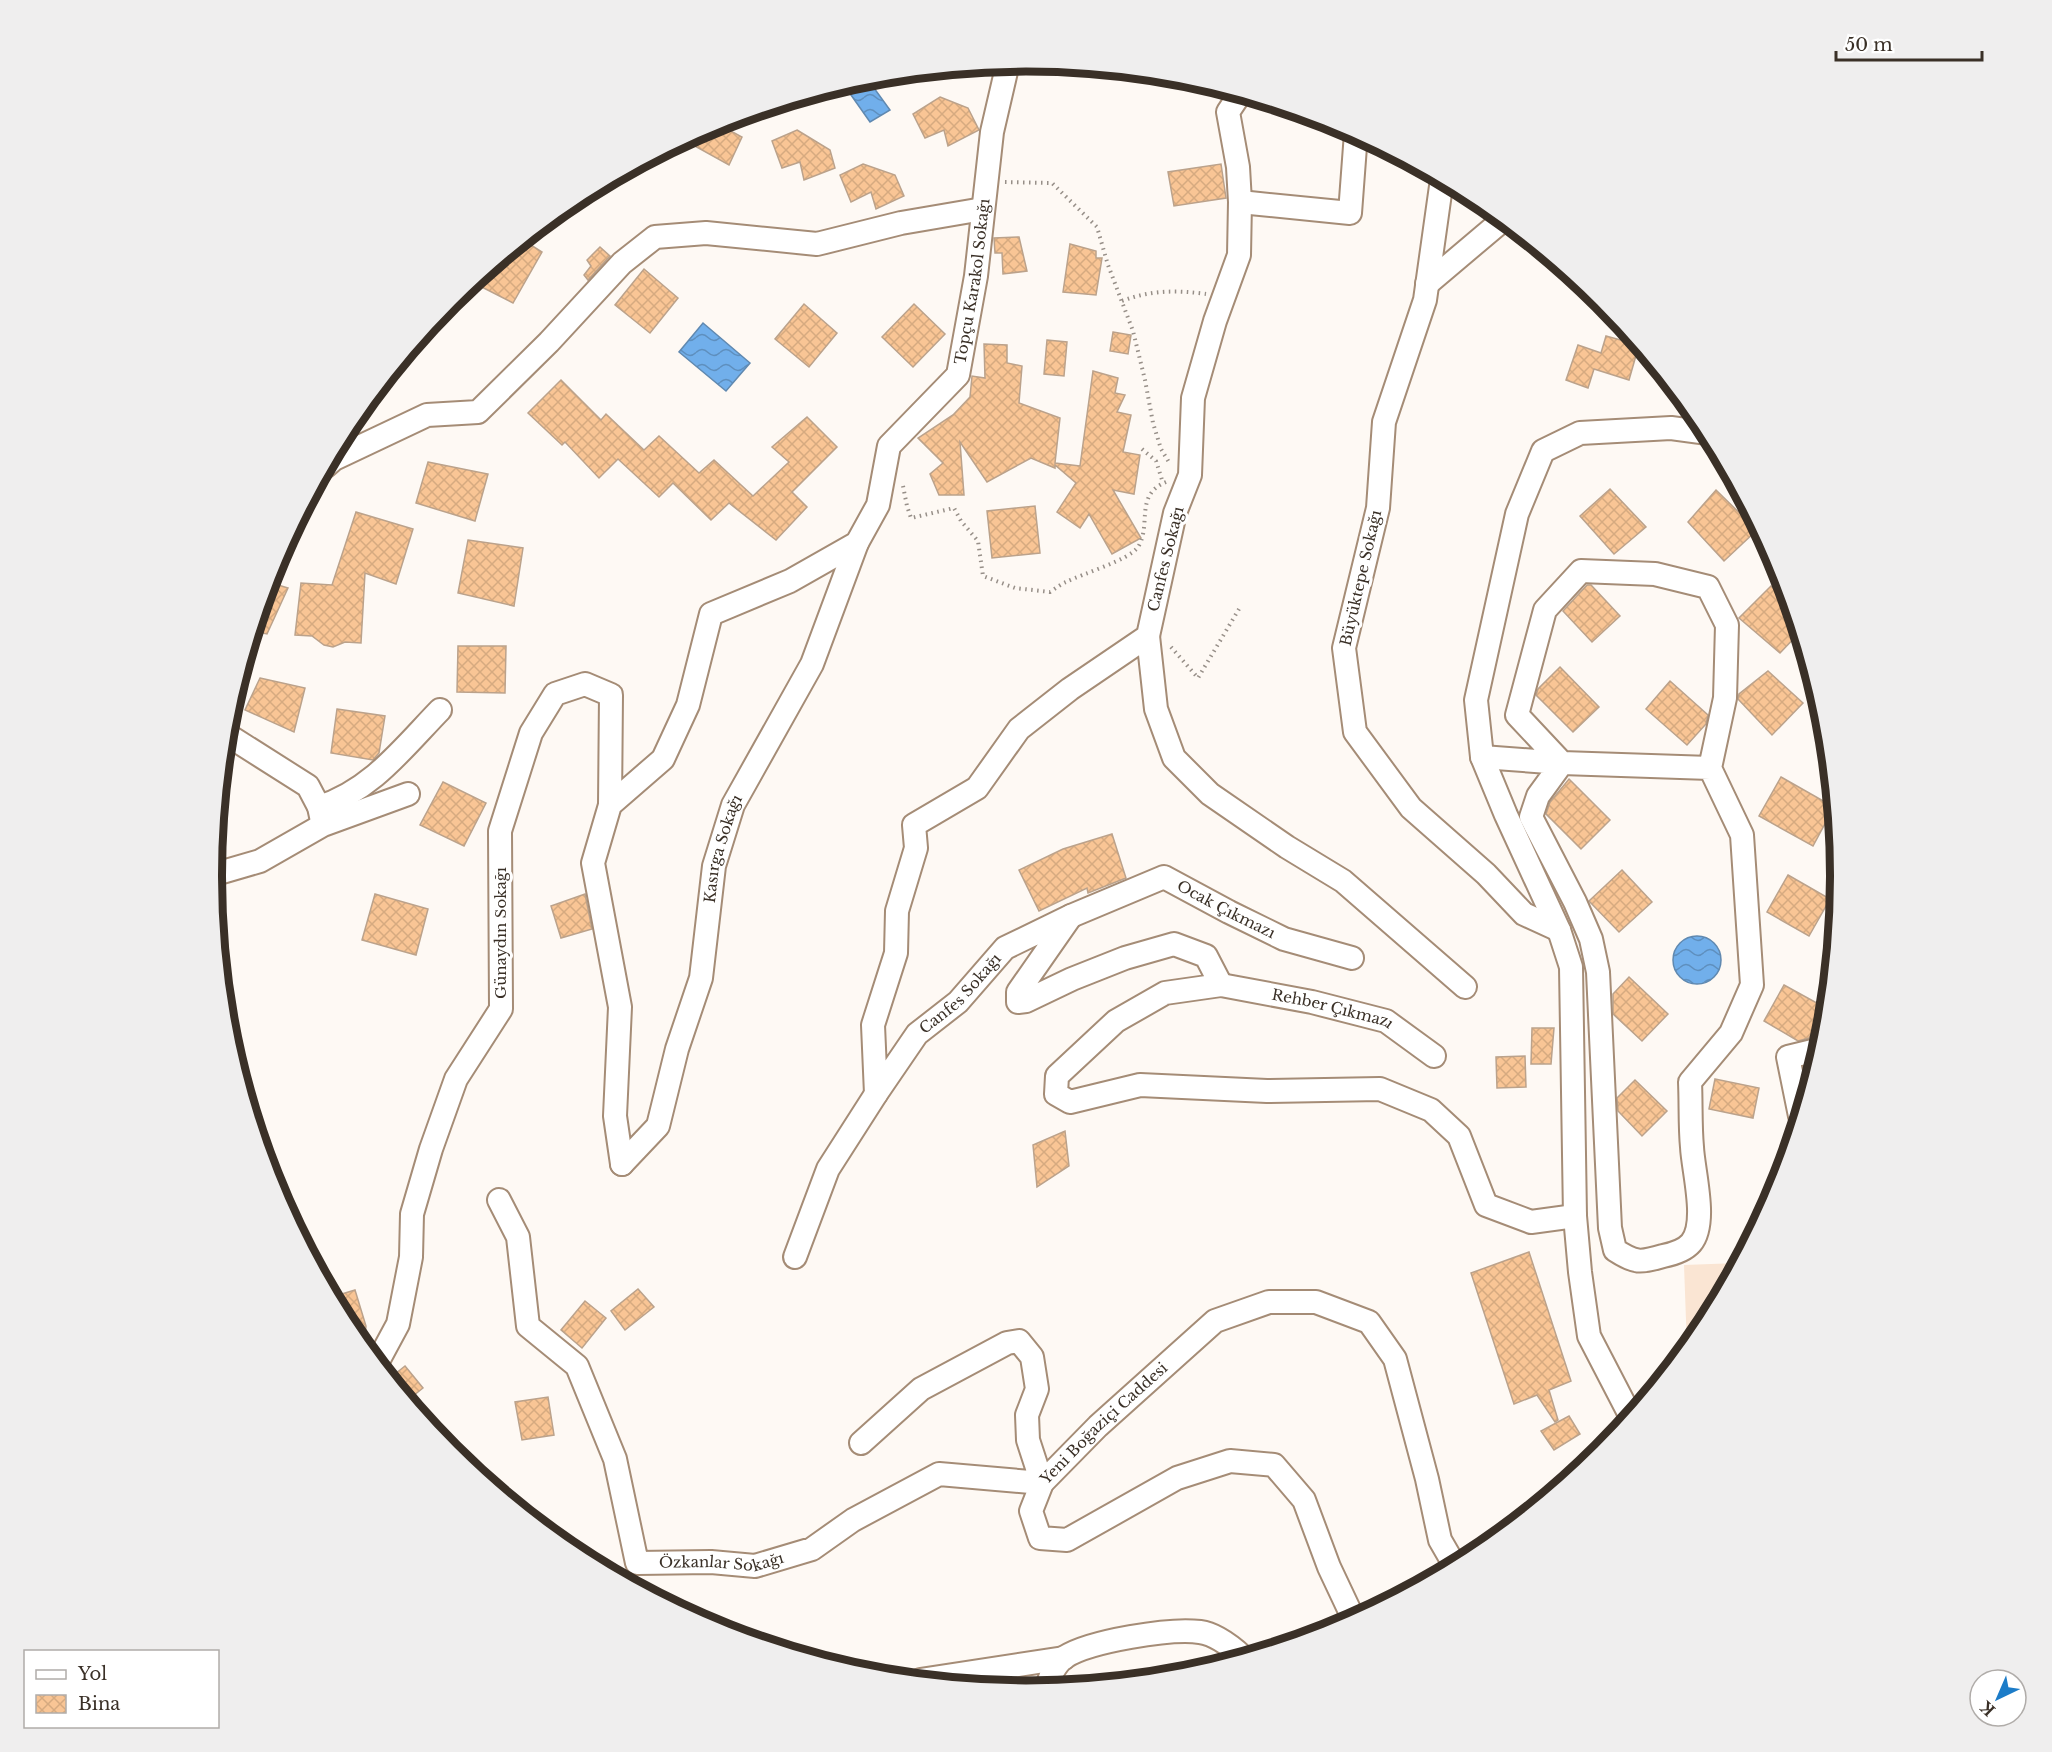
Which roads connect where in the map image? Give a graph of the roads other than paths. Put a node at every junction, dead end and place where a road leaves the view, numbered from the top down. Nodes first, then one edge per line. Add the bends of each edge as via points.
1 (1006, 73) edge
2 (1236, 100) edge
3 (1355, 143) edge
4 (1441, 188) edge
5 (1240, 202) junction
6 (983, 209) junction
7 (1497, 225) edge
8 (1427, 284) junction
9 (1696, 431) edge
10 (341, 456) edge
11 (856, 543) junction
12 (1149, 630) junction
13 (440, 710) dead end
14 (234, 739) edge
15 (1482, 757) junction
16 (1562, 763) junction
17 (1710, 768) junction
18 (408, 794) dead end
19 (610, 805) junction
20 (321, 816) junction
21 (222, 872) edge
22 (1071, 916) junction
23 (1559, 930) junction
24 (1352, 958) dead end
25 (1221, 986) junction
26 (1465, 987) dead end
27 (1811, 1052) edge
28 (1434, 1056) dead end
29 (876, 1094) junction
30 (1797, 1102) edge
31 (499, 1200) dead end
32 (1575, 1216) junction
33 (795, 1257) dead end
34 (382, 1357) edge
35 (1627, 1409) edge
36 (861, 1443) dead end
37 (1042, 1483) junction
38 (1451, 1558) edge
39 (633, 1573) edge
40 (1350, 1612) edge
41 (1237, 1652) edge
42 (1064, 1658) junction
43 (949, 1676) edge
44 (1050, 1679) edge

1 - 6 street, Topçu Karakol Sokağı via 992,132
2 - 5 street, Canfes Sokağı via 1228,112
3 - 5 street via 1350,213
4 - 8 street, Büyüktepe Sokağı
5 - 12 street, Canfes Sokağı via 1239,255 1193,398 1190,475 1175,513
6 - 10 street via 901,223 817,244 705,233 655,237 622,263 478,412 427,415
6 - 11 street, Topçu Karakol Sokağı via 976,276 958,375 889,446 878,504
7 - 8 street
8 - 23 street, Büyüktepe Sokağı via 1384,422 1378,508 1344,648 1355,732 1411,808 1486,874 1524,914
9 - 15 street via 1671,428 1580,432 1543,452 1517,514 1476,700
11 - 19 street via 790,581 711,614 688,705 663,759
11 - 19 street, Kasırga Sokağı via 812,664 733,805 714,866 701,978 677,1049 658,1126 622,1164 615,1116 620,1007 593,863
12 - 26 street, Canfes Sokağı via 1156,709 1174,758 1210,794 1343,881
12 - 29 street via 1019,729 977,788 914,825 916,848 897,911 896,953 873,1025
13 - 20 street via 373,780
14 - 20 street via 308,786
15 - 16 street
15 - 23 street
16 - 17 street
16 - 17 street via 1517,714 1545,610 1581,571 1655,574 1708,587 1726,625 1725,698
16 - 17 street via 1538,796 1531,817 1591,939 1598,972 1610,1228 1615,1250 1632,1261 1679,1252 1692,1242 1699,1223 1690,1082 1731,1033 1752,985 1742,835
18 - 20 street
19 - 34 street, Günaydın Sokağı via 611,695 585,684 555,694 531,733 500,831 501,1008 456,1079 431,1149 412,1214 411,1257 398,1324
20 - 21 street via 260,861
22 - 24 street, Ocak Çıkmazı via 1164,877 1284,939
22 - 25 street via 1018,992 1018,1002 1125,958 1174,944 1206,956
22 - 29 street, Canfes Sokağı via 1005,948 958,1002 917,1034
23 - 32 street via 1571,967
25 - 28 street, Rehber Çıkmazı via 1312,1002 1386,1021
25 - 32 street via 1165,993 1116,1021 1057,1076 1056,1094 1071,1102 1140,1085 1267,1091 1380,1089 1431,1110 1459,1136 1486,1205 1531,1222
27 - 30 street via 1788,1057
29 - 33 street, Canfes Sokağı via 828,1169
31 - 39 street, Özkanlar Sokağı via 518,1237 528,1326 577,1366 615,1459
32 - 35 street via 1589,1336
36 - 37 street via 921,1389 1007,1343 1019,1341 1032,1357 1037,1389 1027,1415 1028,1440
37 - 38 street, Yeni Boğaziçi Caddesi via 1098,1426 1215,1321 1269,1302 1316,1302 1369,1322 1395,1359 1440,1540
37 - 39 street, Özkanlar Sokağı via 939,1474 853,1520 812,1549 755,1566 711,1562
37 - 40 street, Yeni Boğaziçi Caddesi via 1031,1511 1040,1538 1067,1540 1177,1478 1230,1461 1274,1465 1304,1500
41 - 42 street via 1202,1632 1108,1641
42 - 43 street
42 - 44 street

